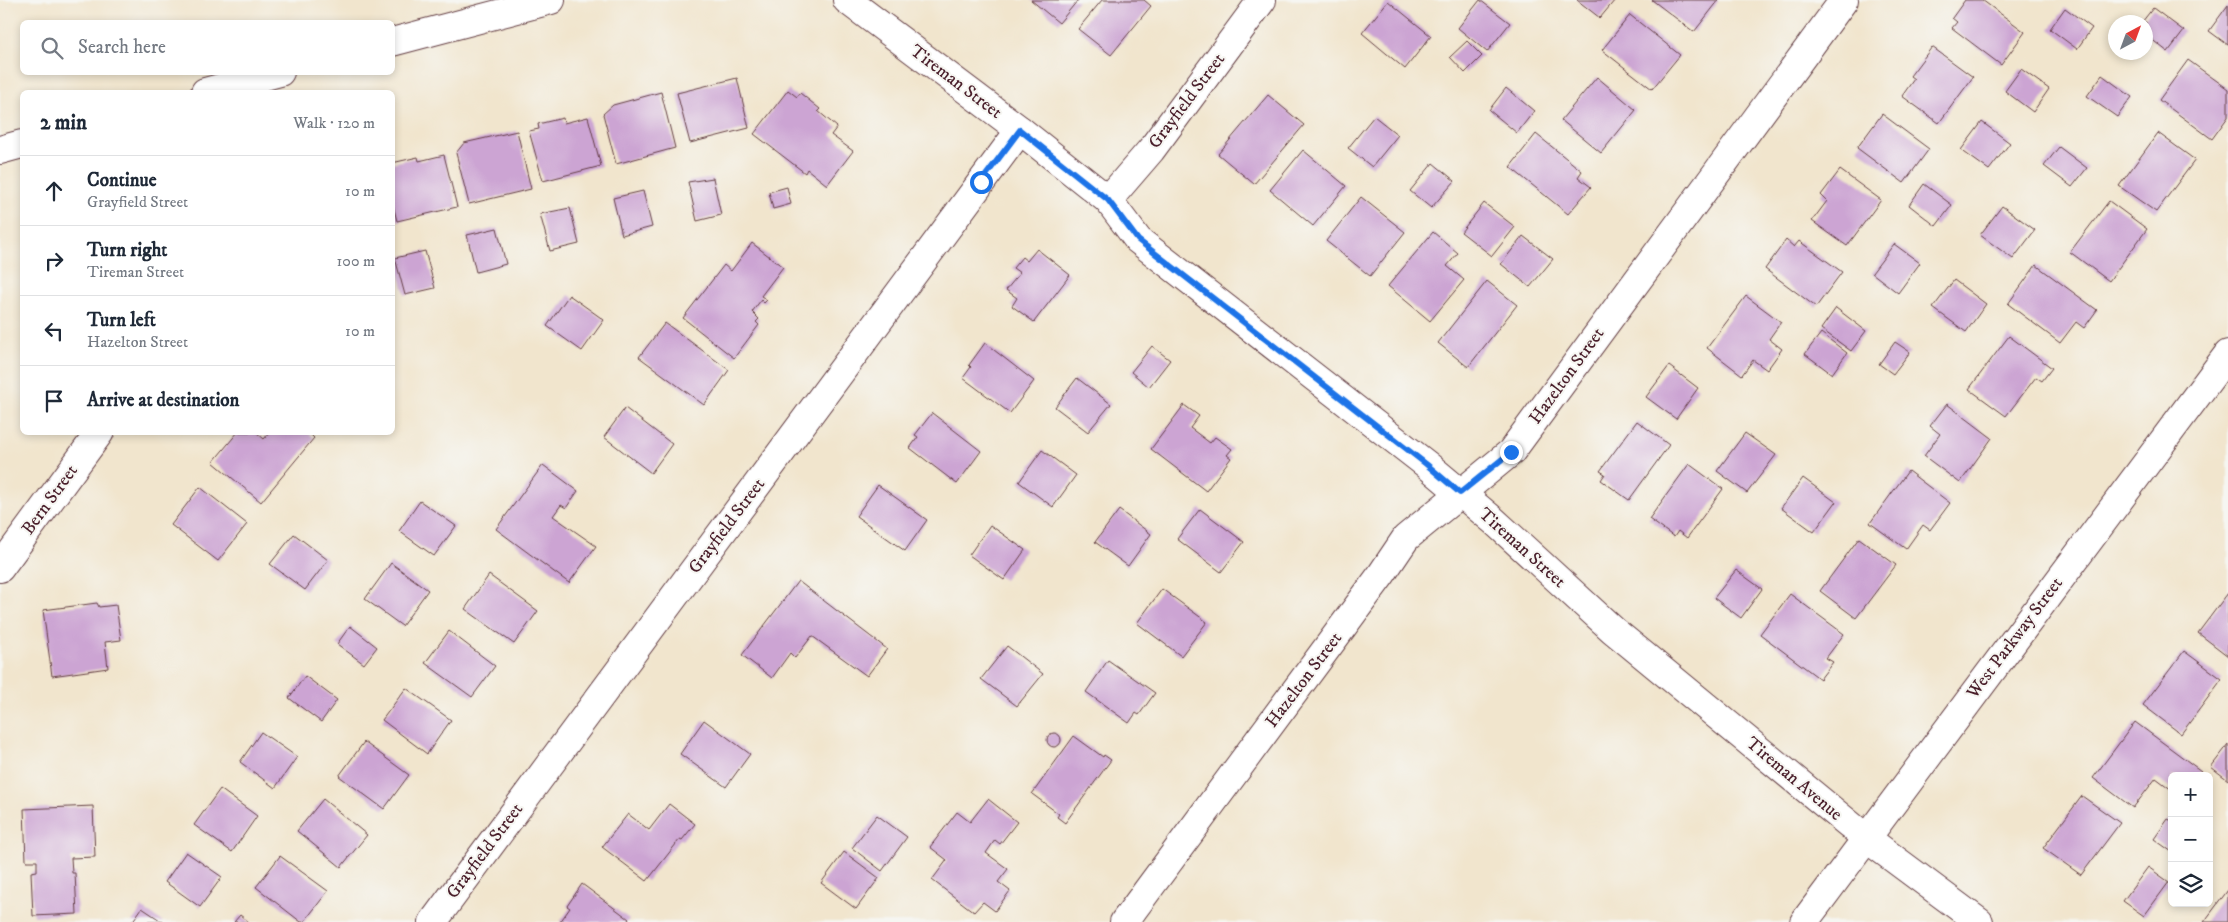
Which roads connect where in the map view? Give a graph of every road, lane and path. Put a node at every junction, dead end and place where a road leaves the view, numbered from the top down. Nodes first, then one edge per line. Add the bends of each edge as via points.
1 (551, 0) edge
2 (847, 0) edge
3 (1262, 0) edge
4 (1844, 0) edge
5 (395, 41) edge
6 (269, 75) edge
7 (212, 90) edge
8 (1020, 130) junction
9 (20, 145) edge
10 (0, 150) edge
11 (1108, 200) junction
12 (2228, 354) edge
13 (98, 435) edge
14 (1460, 493) junction
15 (0, 568) edge
16 (1613, 630) joint
17 (1866, 838) junction
18 (433, 922) edge
19 (1124, 922) edge
20 (1804, 922) edge
21 (1979, 922) edge

1 - 5 street
2 - 8 street, Tireman Street
3 - 11 street, Grayfield Street via 1151,150
4 - 14 street, Hazelton Street via 1511,452
6 - 7 street
8 - 11 street, Tireman Street
8 - 18 street, Grayfield Street
9 - 10 street
11 - 14 street, Tireman Street via 1138,240
12 - 17 street, West Parkway Street
13 - 15 street, Bern Street
14 - 16 street, Tireman Street
14 - 19 street, Hazelton Street via 1406,538
16 - 17 street, Tireman Avenue
17 - 20 street, West Parkway Street
17 - 21 street, Tireman Avenue

